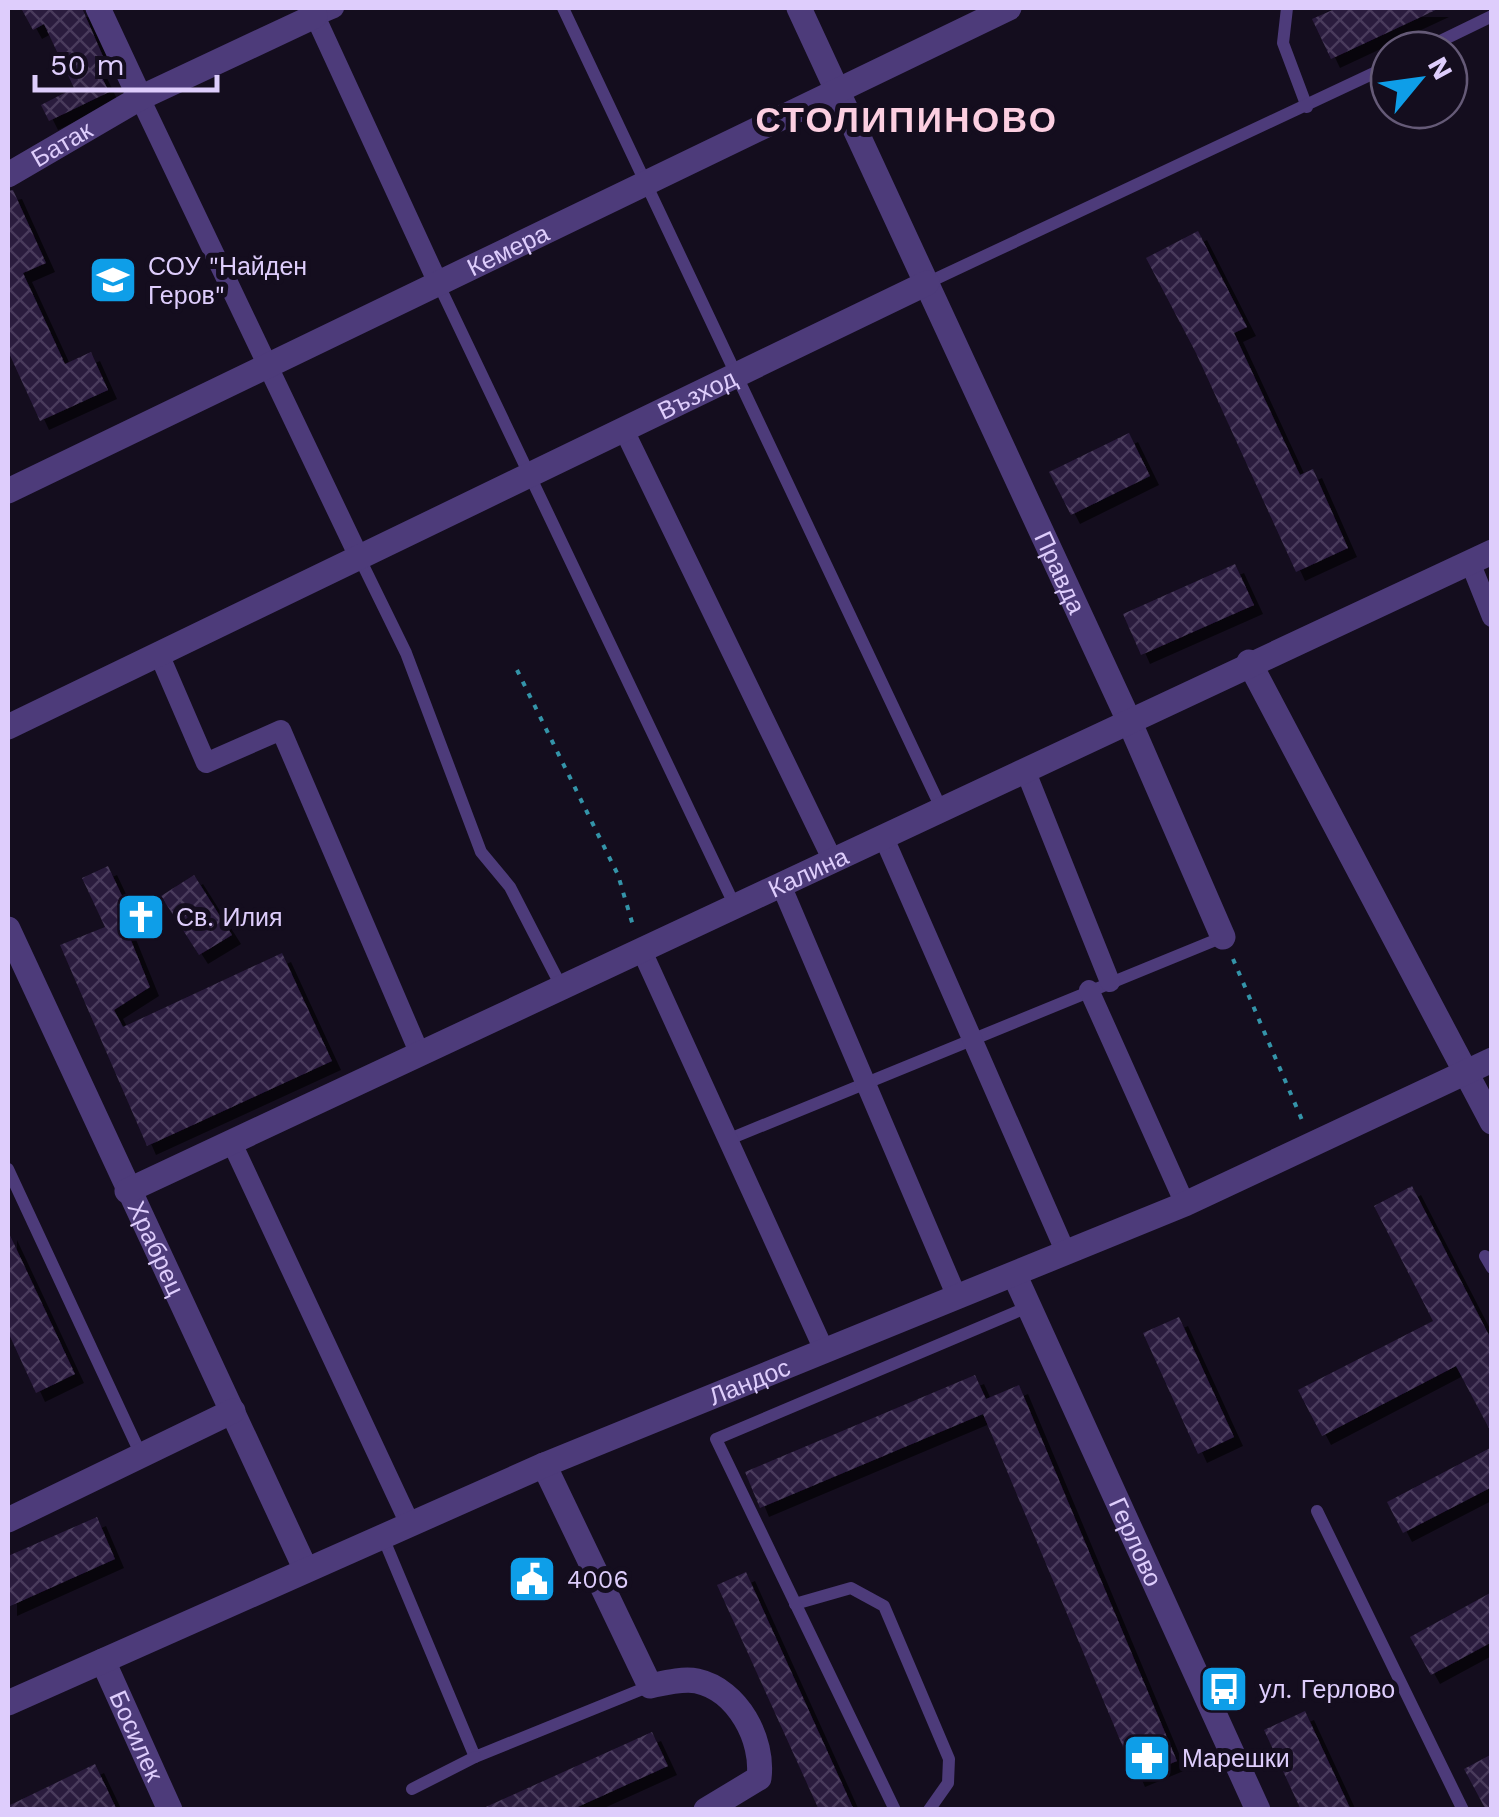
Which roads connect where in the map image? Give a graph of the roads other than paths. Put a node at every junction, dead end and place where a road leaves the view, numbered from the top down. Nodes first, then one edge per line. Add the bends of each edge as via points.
1 (98, 8) edge
2 (562, 8) edge
3 (799, 8) edge
4 (1009, 8) edge
5 (1287, 8) edge
6 (325, 12) edge
7 (972, 15) edge
8 (1492, 16) edge
9 (1463, 30) edge
10 (1369, 76) edge
11 (836, 91) junction
12 (140, 98) junction
13 (1307, 106) junction
14 (8, 175) edge
15 (644, 183) junction
16 (438, 283) junction
17 (927, 284) junction
18 (269, 364) junction
19 (739, 374) junction
20 (624, 430) junction
21 (530, 475) junction
22 (8, 490) edge
23 (360, 557) junction
24 (1481, 557) edge
25 (1492, 617) edge
26 (159, 654) junction
27 (1249, 662) junction
28 (1130, 723) junction
29 (8, 727) edge
30 (1026, 772) junction
31 (942, 811) junction
32 (884, 838) junction
33 (833, 861) junction
34 (781, 885) junction
35 (735, 906) junction
36 (8, 930) edge
37 (1223, 936) joint
38 (641, 949) junction
39 (1110, 982) junction
40 (561, 986) junction
41 (1089, 990) junction
42 (972, 1038) junction
43 (419, 1052) junction
44 (1480, 1065) edge
45 (865, 1082) junction
46 (1492, 1122) edge
47 (727, 1140) junction
48 (231, 1142) junction
49 (8, 1169) edge
50 (127, 1191) junction
51 (1185, 1204) junction
52 (1066, 1253) junction
53 (1015, 1276) junction
54 (957, 1297) junction
55 (1028, 1306) junction
56 (824, 1350) junction
57 (233, 1411) junction
58 (142, 1457) junction
59 (544, 1465) junction
60 (1317, 1511) dead end
61 (8, 1520) edge
62 (410, 1524) junction
63 (382, 1536) junction
64 (305, 1568) junction
65 (795, 1604) junction
66 (103, 1661) junction
67 (650, 1686) junction
68 (8, 1703) edge
69 (475, 1757) junction
70 (412, 1790) dead end
71 (170, 1810) edge
72 (706, 1810) edge
73 (895, 1810) edge
74 (929, 1810) edge
75 (1258, 1810) edge
76 (1462, 1810) edge

1 - 12 street
2 - 15 lane
3 - 11 street, Правда
4 - 7 street, Кемера
5 - 13 lane via 1283,43
6 - 12 street, Батак
6 - 16 street
7 - 11 street, Кемера
8 - 9 lane
10 - 13 lane, Възход
11 - 15 street, Кемера
11 - 17 street, Правда
12 - 14 street, Батак
12 - 18 street
13 - 17 lane, Възход
15 - 16 street, Кемера
15 - 19 lane
16 - 18 street, Кемера
16 - 21 lane
17 - 19 street, Възход
17 - 28 street, Правда
18 - 22 street, Кемера
18 - 23 street
19 - 20 street, Възход
19 - 31 lane
20 - 21 street, Възход
20 - 33 street
21 - 23 street, Възход
21 - 35 lane
23 - 26 street, Възход
23 - 40 lane via 406,653 481,852 510,888
24 - 25 street
24 - 27 street, Калина
26 - 29 street, Възход
26 - 43 street via 206,763 281,730
27 - 28 street, Калина
27 - 44 street
28 - 30 street, Калина
28 - 37 street, Правда
30 - 31 street, Калина
30 - 39 street
31 - 32 street, Калина
32 - 33 street, Калина
32 - 42 street
33 - 34 street, Калина
34 - 35 street, Калина
34 - 45 street
35 - 38 street, Калина
36 - 50 street, Храбрец
37 - 39 lane
38 - 40 street, Калина
38 - 47 street
39 - 41 lane
40 - 43 street, Калина
41 - 42 lane
41 - 51 street
42 - 45 lane
42 - 52 street
43 - 48 street, Калина
44 - 46 street
44 - 51 street, Ландос
45 - 47 lane
45 - 54 street
47 - 56 street
48 - 50 street, Калина
48 - 62 street
49 - 58 lane
50 - 57 street, Храбрец
51 - 52 street, Ландос
52 - 53 street, Ландос
53 - 54 street, Ландос
53 - 55 street, Герлово
54 - 56 street, Ландос
55 - 65 lane via 716,1439
55 - 75 street, Герлово
56 - 59 street, Ландос
57 - 58 street
57 - 64 street, Храбрец
58 - 61 street
59 - 62 street, Ландос
59 - 67 street
60 - 76 lane
62 - 63 street, Ландос
63 - 64 street, Ландос
63 - 69 lane
64 - 66 street, Ландос
65 - 73 lane
65 - 74 lane via 851,1588 884,1606 949,1759 948,1783
66 - 68 street, Ландос
66 - 71 street, Босилек
67 - 69 lane
67 - 72 street via 697,1681 746,1718 762,1755 759,1778
69 - 70 lane

